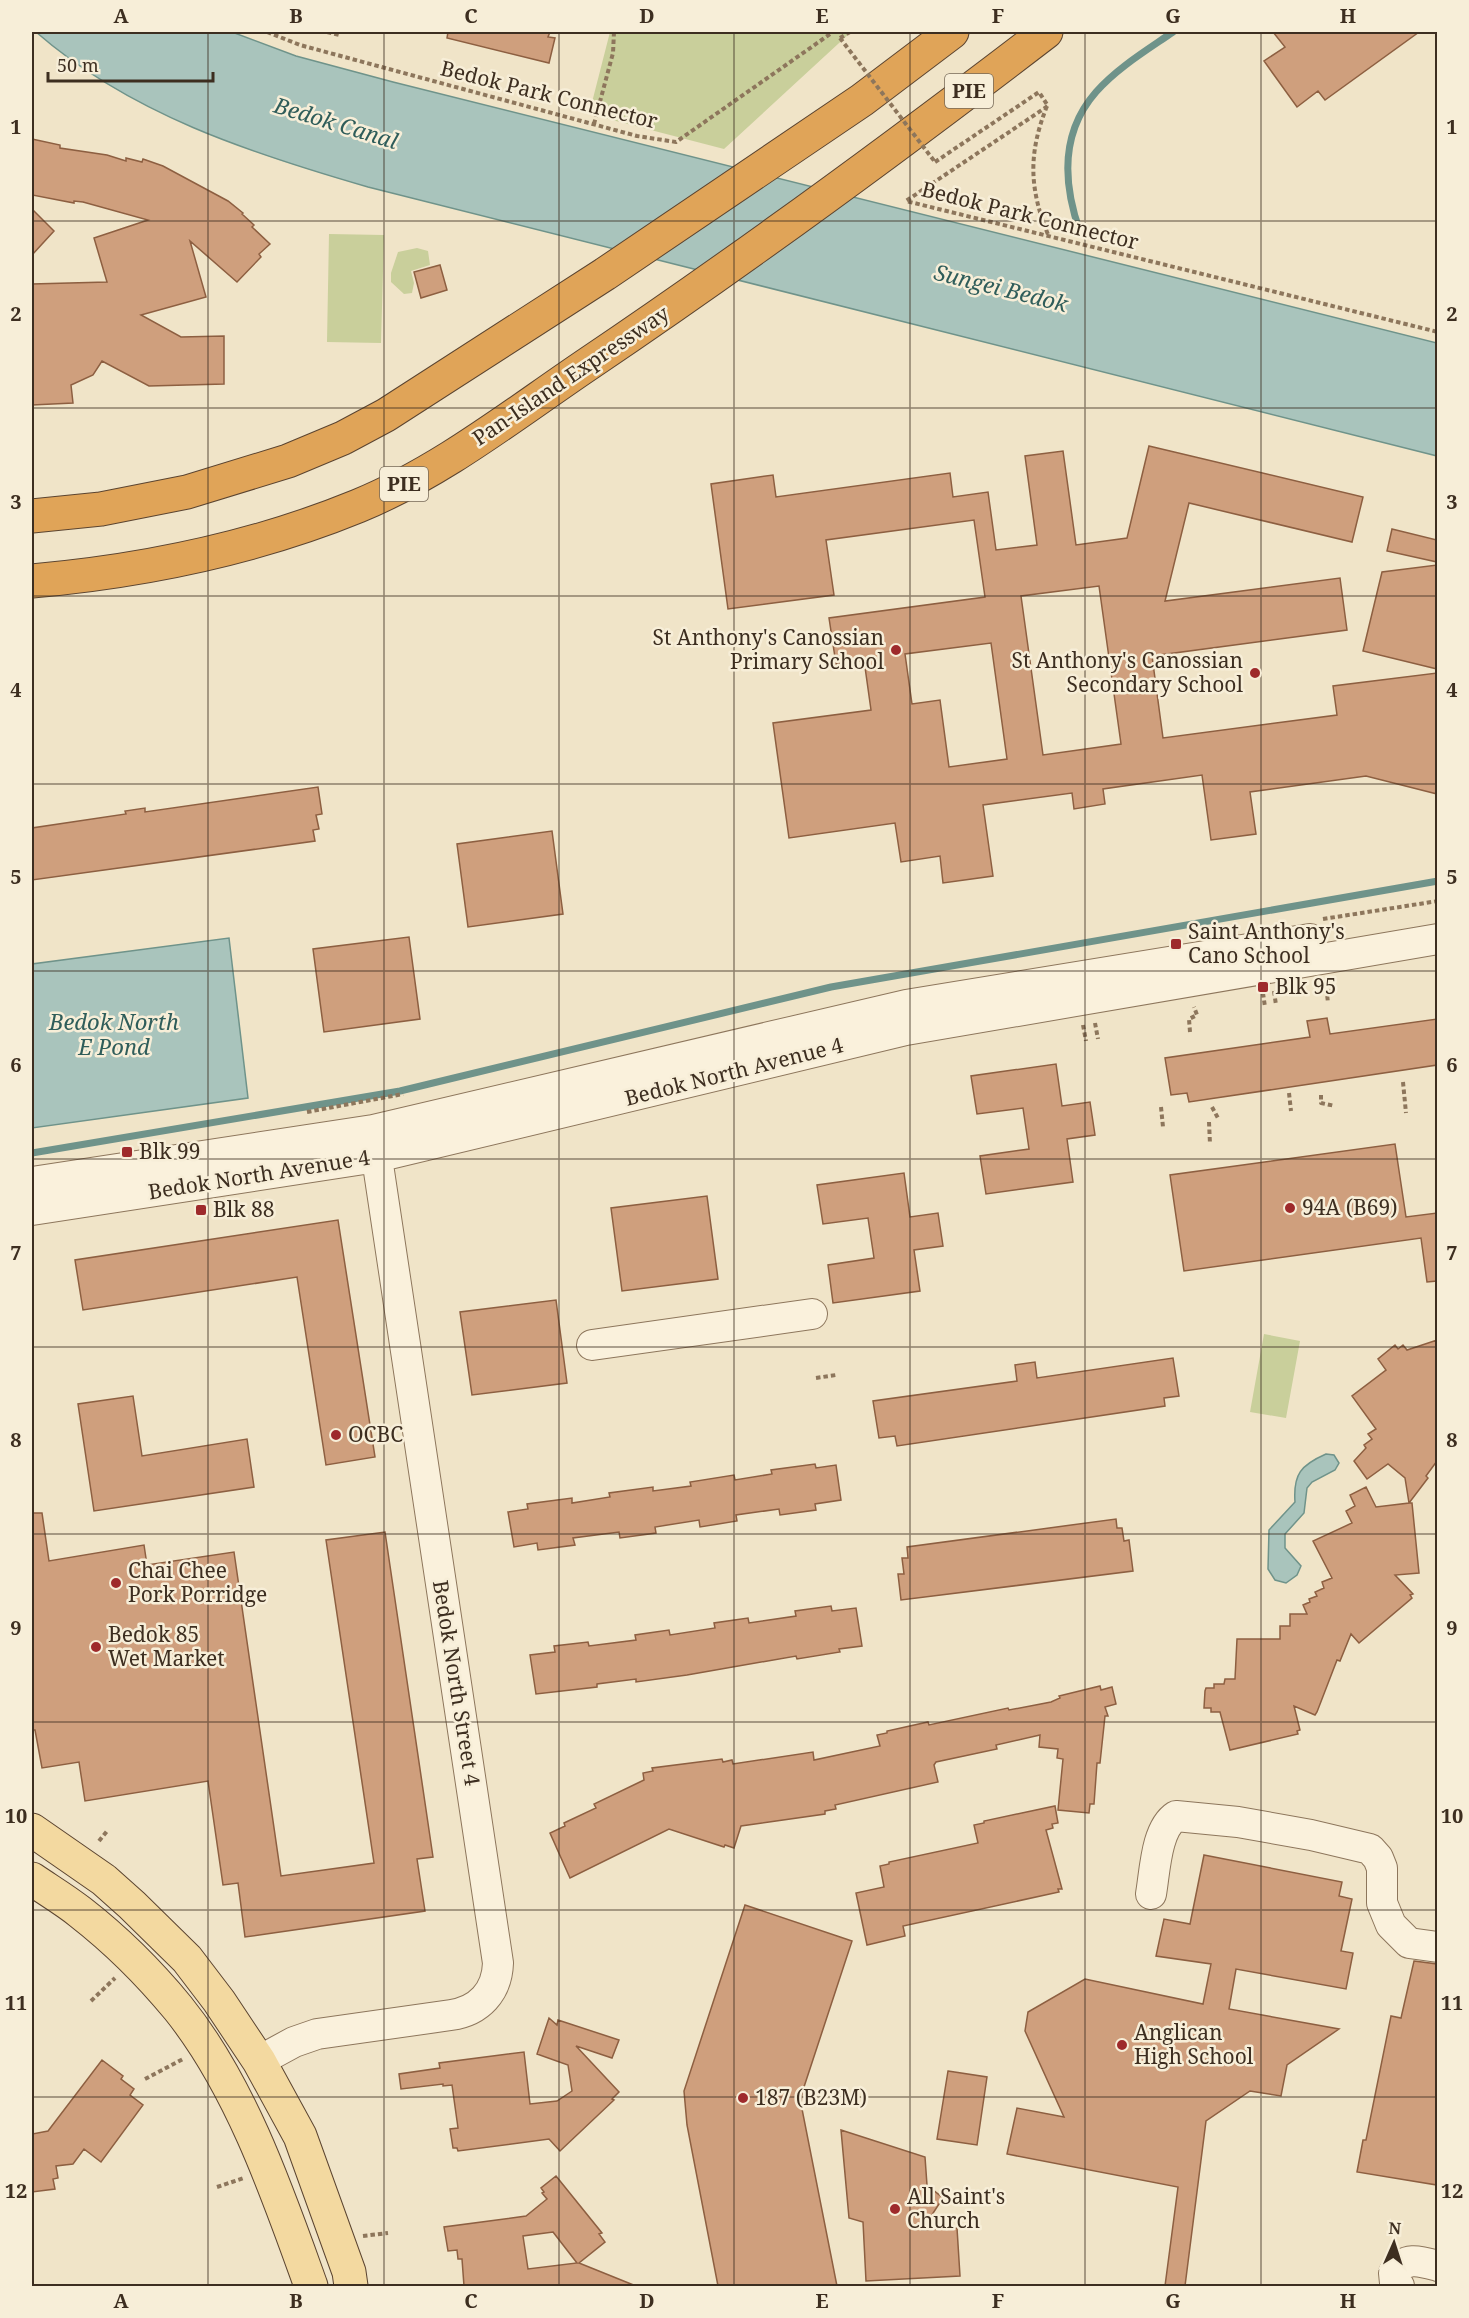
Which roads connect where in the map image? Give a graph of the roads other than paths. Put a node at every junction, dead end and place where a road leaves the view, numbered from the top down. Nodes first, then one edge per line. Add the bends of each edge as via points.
1 (952, 32) edge
2 (1046, 32) edge
3 (32, 516) edge
4 (32, 581) edge
5 (1437, 919) edge
6 (1437, 939) edge
7 (366, 1145) junction
8 (32, 1182) edge
9 (32, 1210) edge
10 (812, 1314) dead end
11 (592, 1345) dead end
12 (32, 1830) edge
13 (32, 1879) edge
14 (1151, 1893) dead end
15 (1437, 1947) edge
16 (254, 2053) junction
17 (1437, 2266) edge
18 (312, 2286) edge
19 (351, 2286) edge
20 (1399, 2286) edge

1 - 3 highway, PIE via 862,100 605,274 386,415 288,461 188,492 101,509
2 - 4 highway, Pan-Island Expressway / PIE via 892,150 676,305 458,453 406,483 304,527 239,547 163,564
5 - 7 street, Bedok North Avenue 4 via 906,1005
6 - 7 street, Bedok North Avenue 4 via 906,1030
7 - 8 street, Bedok North Avenue 4
7 - 9 street, Bedok North Avenue 4
7 - 16 street, Bedok North Street 4 via 480,1967 470,1987 456,1996 313,2017 284,2027
10 - 11 street
12 - 16 main road via 104,1880 179,1951
13 - 18 main road via 80,1912 125,1951 178,2008 204,2045 262,2157
14 - 15 street via 1162,1832 1176,1816 1311,1835 1362,1846 1374,1853 1382,1868 1383,1904 1390,1925 1409,1943
16 - 19 main road via 300,2136
17 - 20 street via 1407,2261 1394,2273

